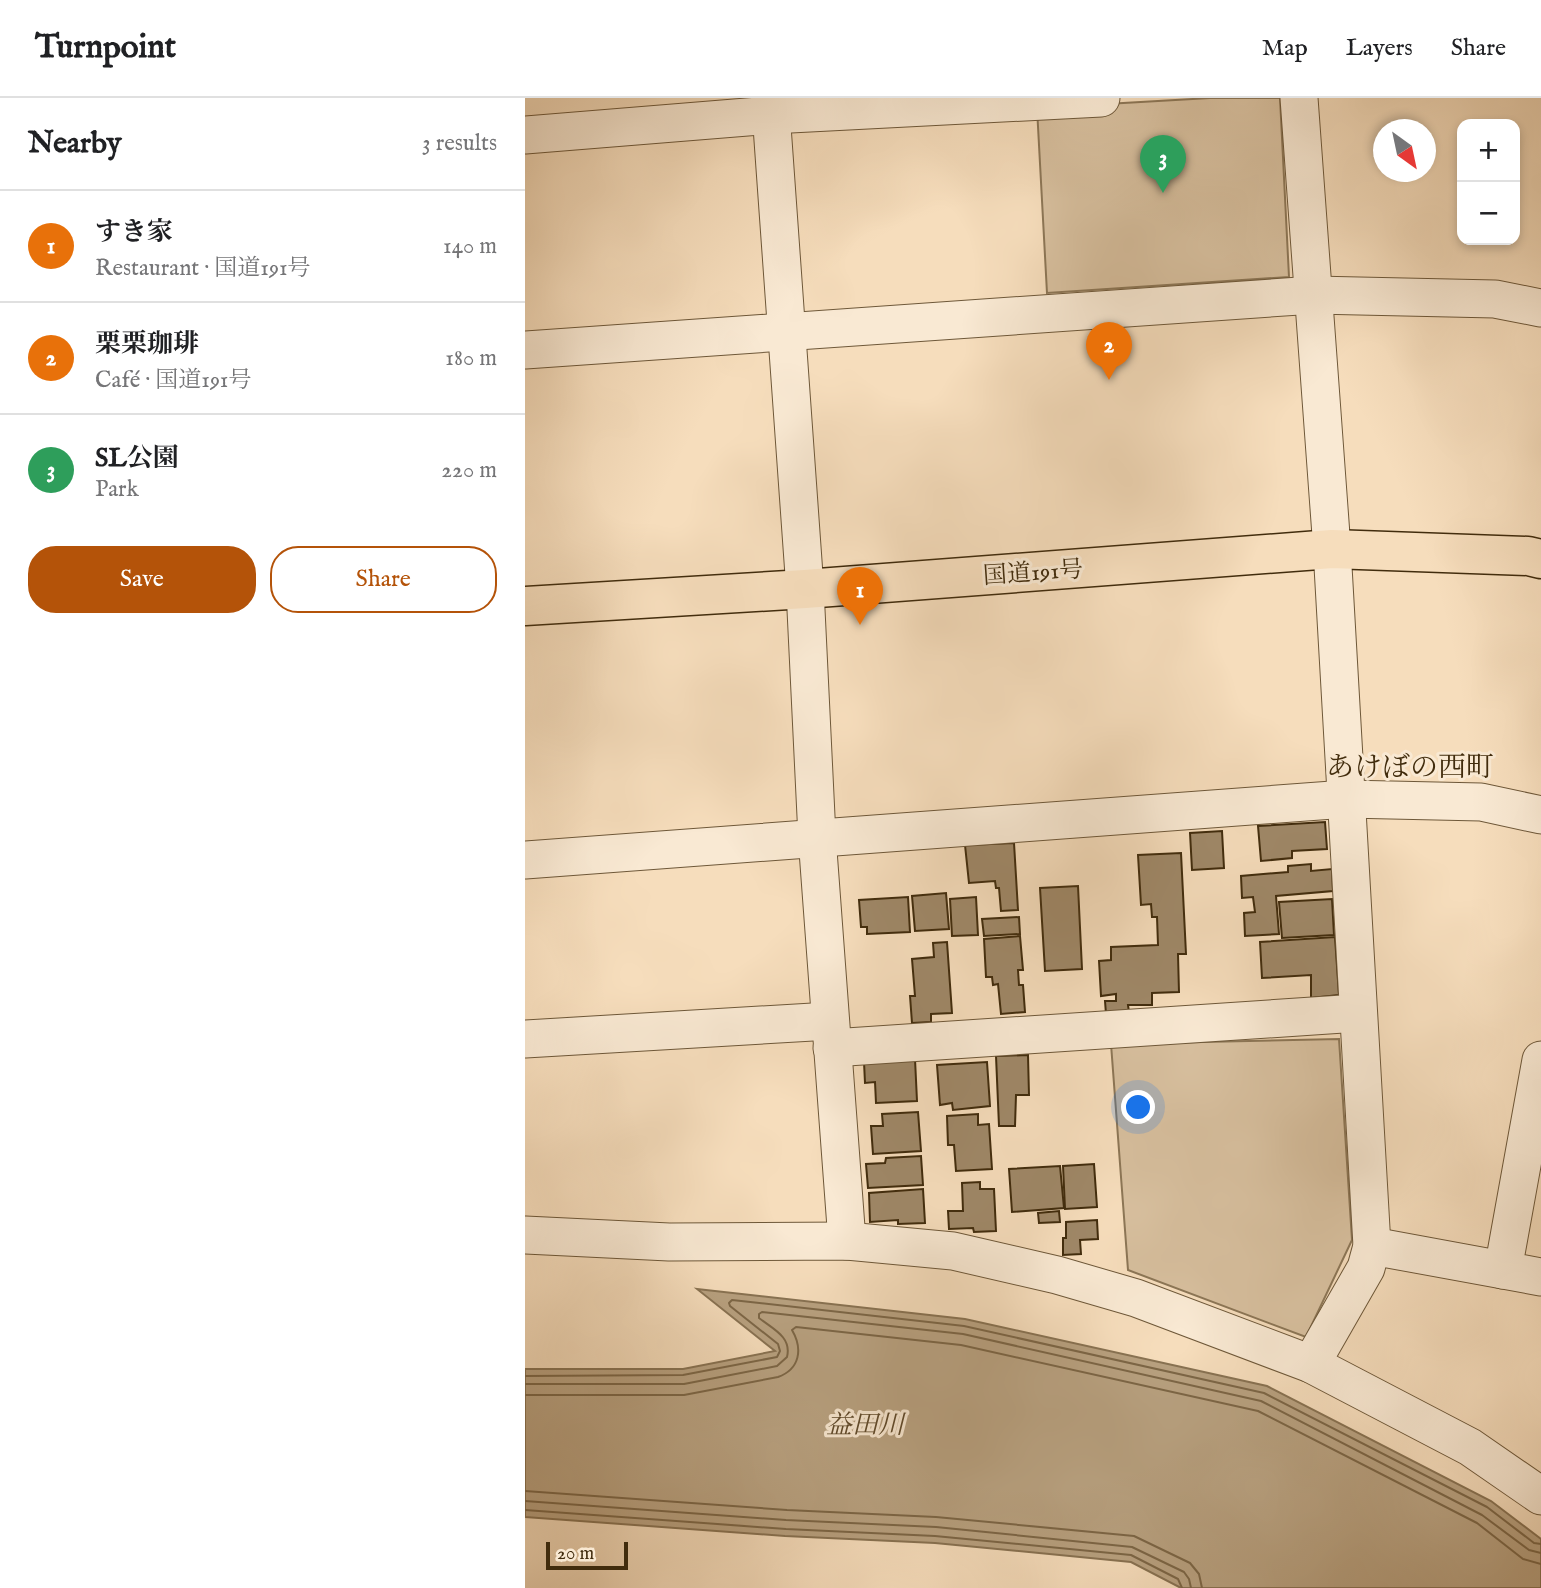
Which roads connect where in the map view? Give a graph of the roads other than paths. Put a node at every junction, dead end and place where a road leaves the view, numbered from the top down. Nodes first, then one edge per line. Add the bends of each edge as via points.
1 (1101, 98) edge
2 (1299, 98) edge
3 (771, 106) edge
4 (525, 135) edge
5 (1314, 295) junction
6 (1541, 308) edge
7 (787, 332) junction
8 (525, 350) edge
9 (1332, 549) junction
10 (1541, 559) edge
11 (805, 589) junction
12 (525, 606) edge
13 (1346, 799) junction
14 (1541, 815) edge
15 (817, 837) junction
16 (525, 860) edge
17 (1359, 1013) junction
18 (831, 1035) junction
19 (525, 1039) edge
20 (1541, 1060) edge
21 (525, 1235) edge
22 (847, 1241) junction
23 (1372, 1246) junction
24 (1503, 1270) junction
25 (1541, 1277) edge
26 (1311, 1364) junction
27 (1541, 1496) edge

1 - 3 street
2 - 5 street
3 - 4 street
3 - 7 street
5 - 6 street via 1495,299
5 - 7 street
5 - 9 street
7 - 8 street
7 - 11 street
9 - 10 highway, 国道191号
9 - 11 highway, 国道191号
9 - 13 street
11 - 12 highway, 国道191号
11 - 15 street
13 - 14 street via 1481,802
13 - 15 street
13 - 17 street
15 - 16 street
15 - 18 street
17 - 18 street
17 - 23 street
18 - 19 street
18 - 22 street
20 - 24 street
21 - 22 street via 669,1242
22 - 26 street via 953,1251 1057,1275 1136,1298
23 - 24 street
23 - 26 street via 1366,1268
24 - 25 street
26 - 27 street via 1470,1447

